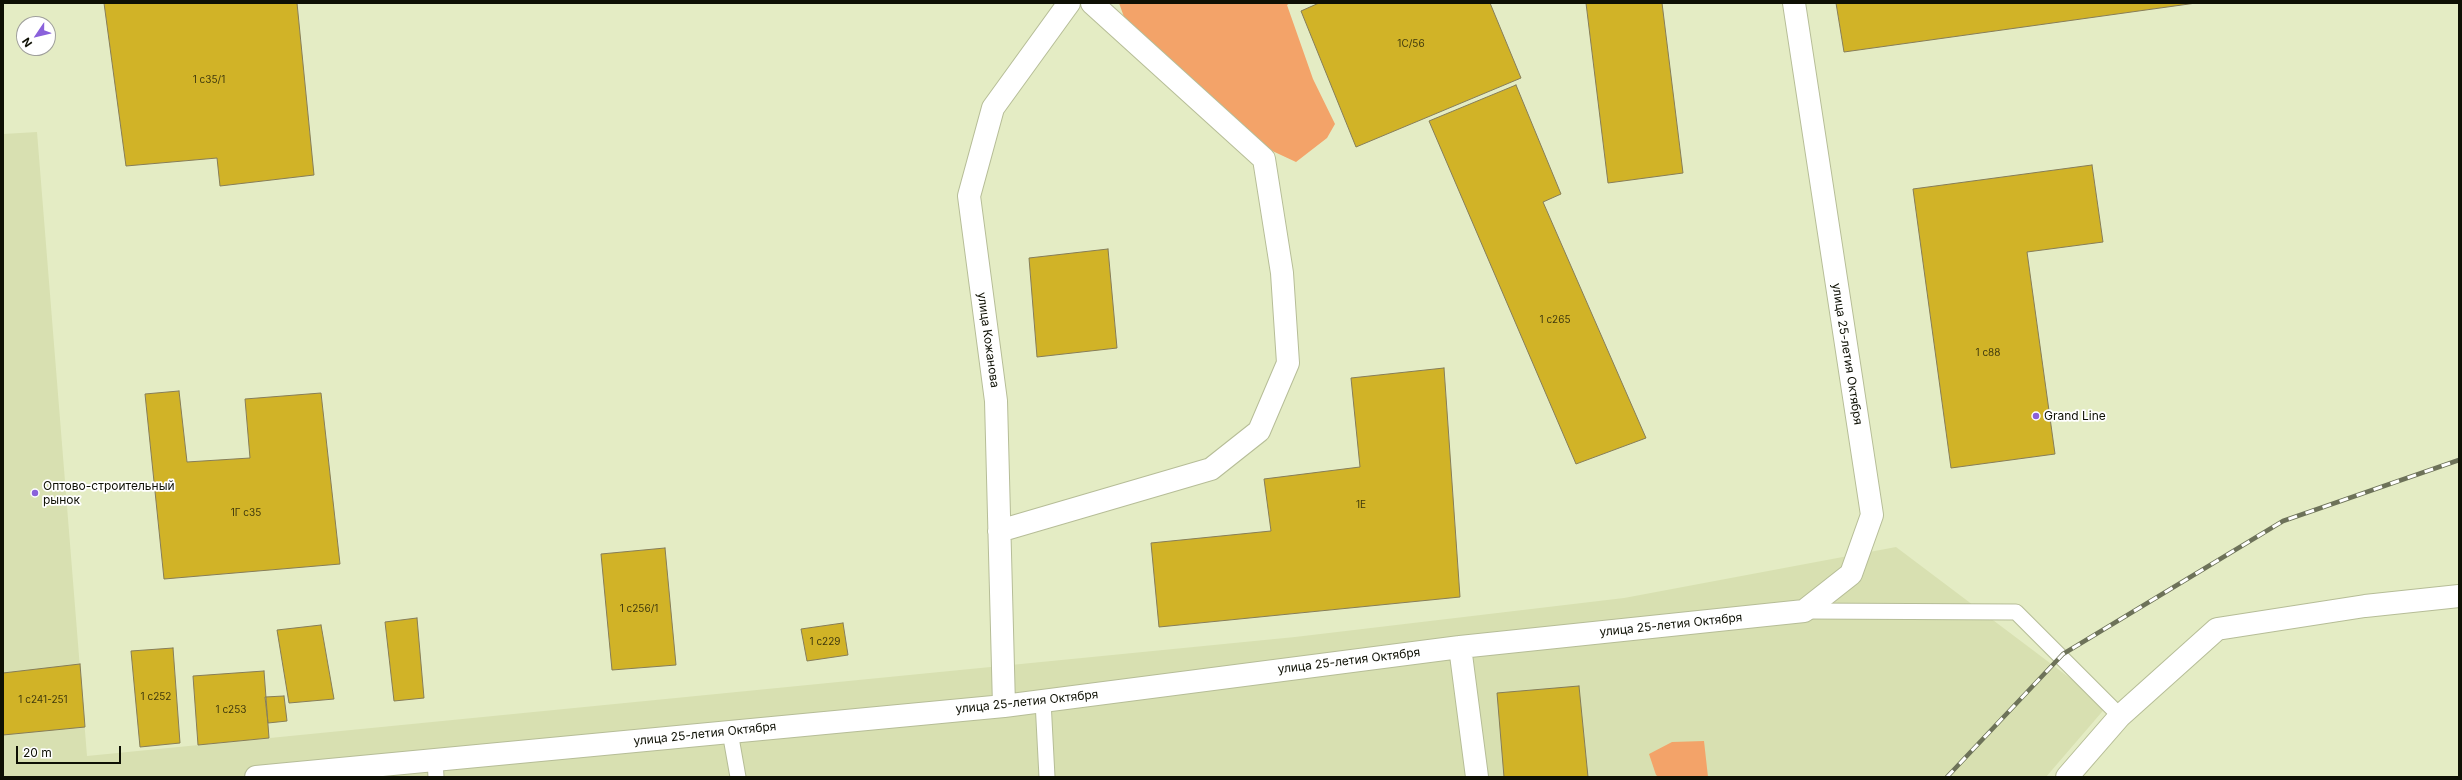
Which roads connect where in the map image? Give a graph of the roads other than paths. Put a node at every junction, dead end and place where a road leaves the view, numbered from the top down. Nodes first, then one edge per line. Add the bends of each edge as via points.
1 (1069, 3) edge
2 (1092, 3) edge
3 (1794, 3) edge
4 (999, 531) junction
5 (2459, 596) edge
6 (1804, 611) junction
7 (1460, 647) junction
8 (1043, 701) junction
9 (1004, 706) junction
10 (2120, 716) junction
11 (730, 732) junction
12 (436, 768) edge
13 (256, 777) edge
14 (738, 777) edge
15 (1047, 777) edge
16 (1477, 777) edge
17 (2067, 777) edge

1 - 4 street, улица Кожанова via 993,108 969,196 996,401
2 - 4 street via 1264,159 1282,273 1288,363 1258,431 1211,469
3 - 6 street, улица 25-летия Октября via 1872,515 1851,574
4 - 9 street, улица Кожанова
5 - 10 street via 2365,606 2217,629
6 - 7 street, улица 25-летия Октября
6 - 10 lane via 2016,612
7 - 8 street, улица 25-летия Октября
7 - 16 street
8 - 9 street, улица 25-летия Октября
8 - 15 lane
9 - 11 street, улица 25-летия Октября
10 - 17 street
11 - 12 street, улица 25-летия Октября
11 - 14 lane
12 - 13 street, улица 25-летия Октября

